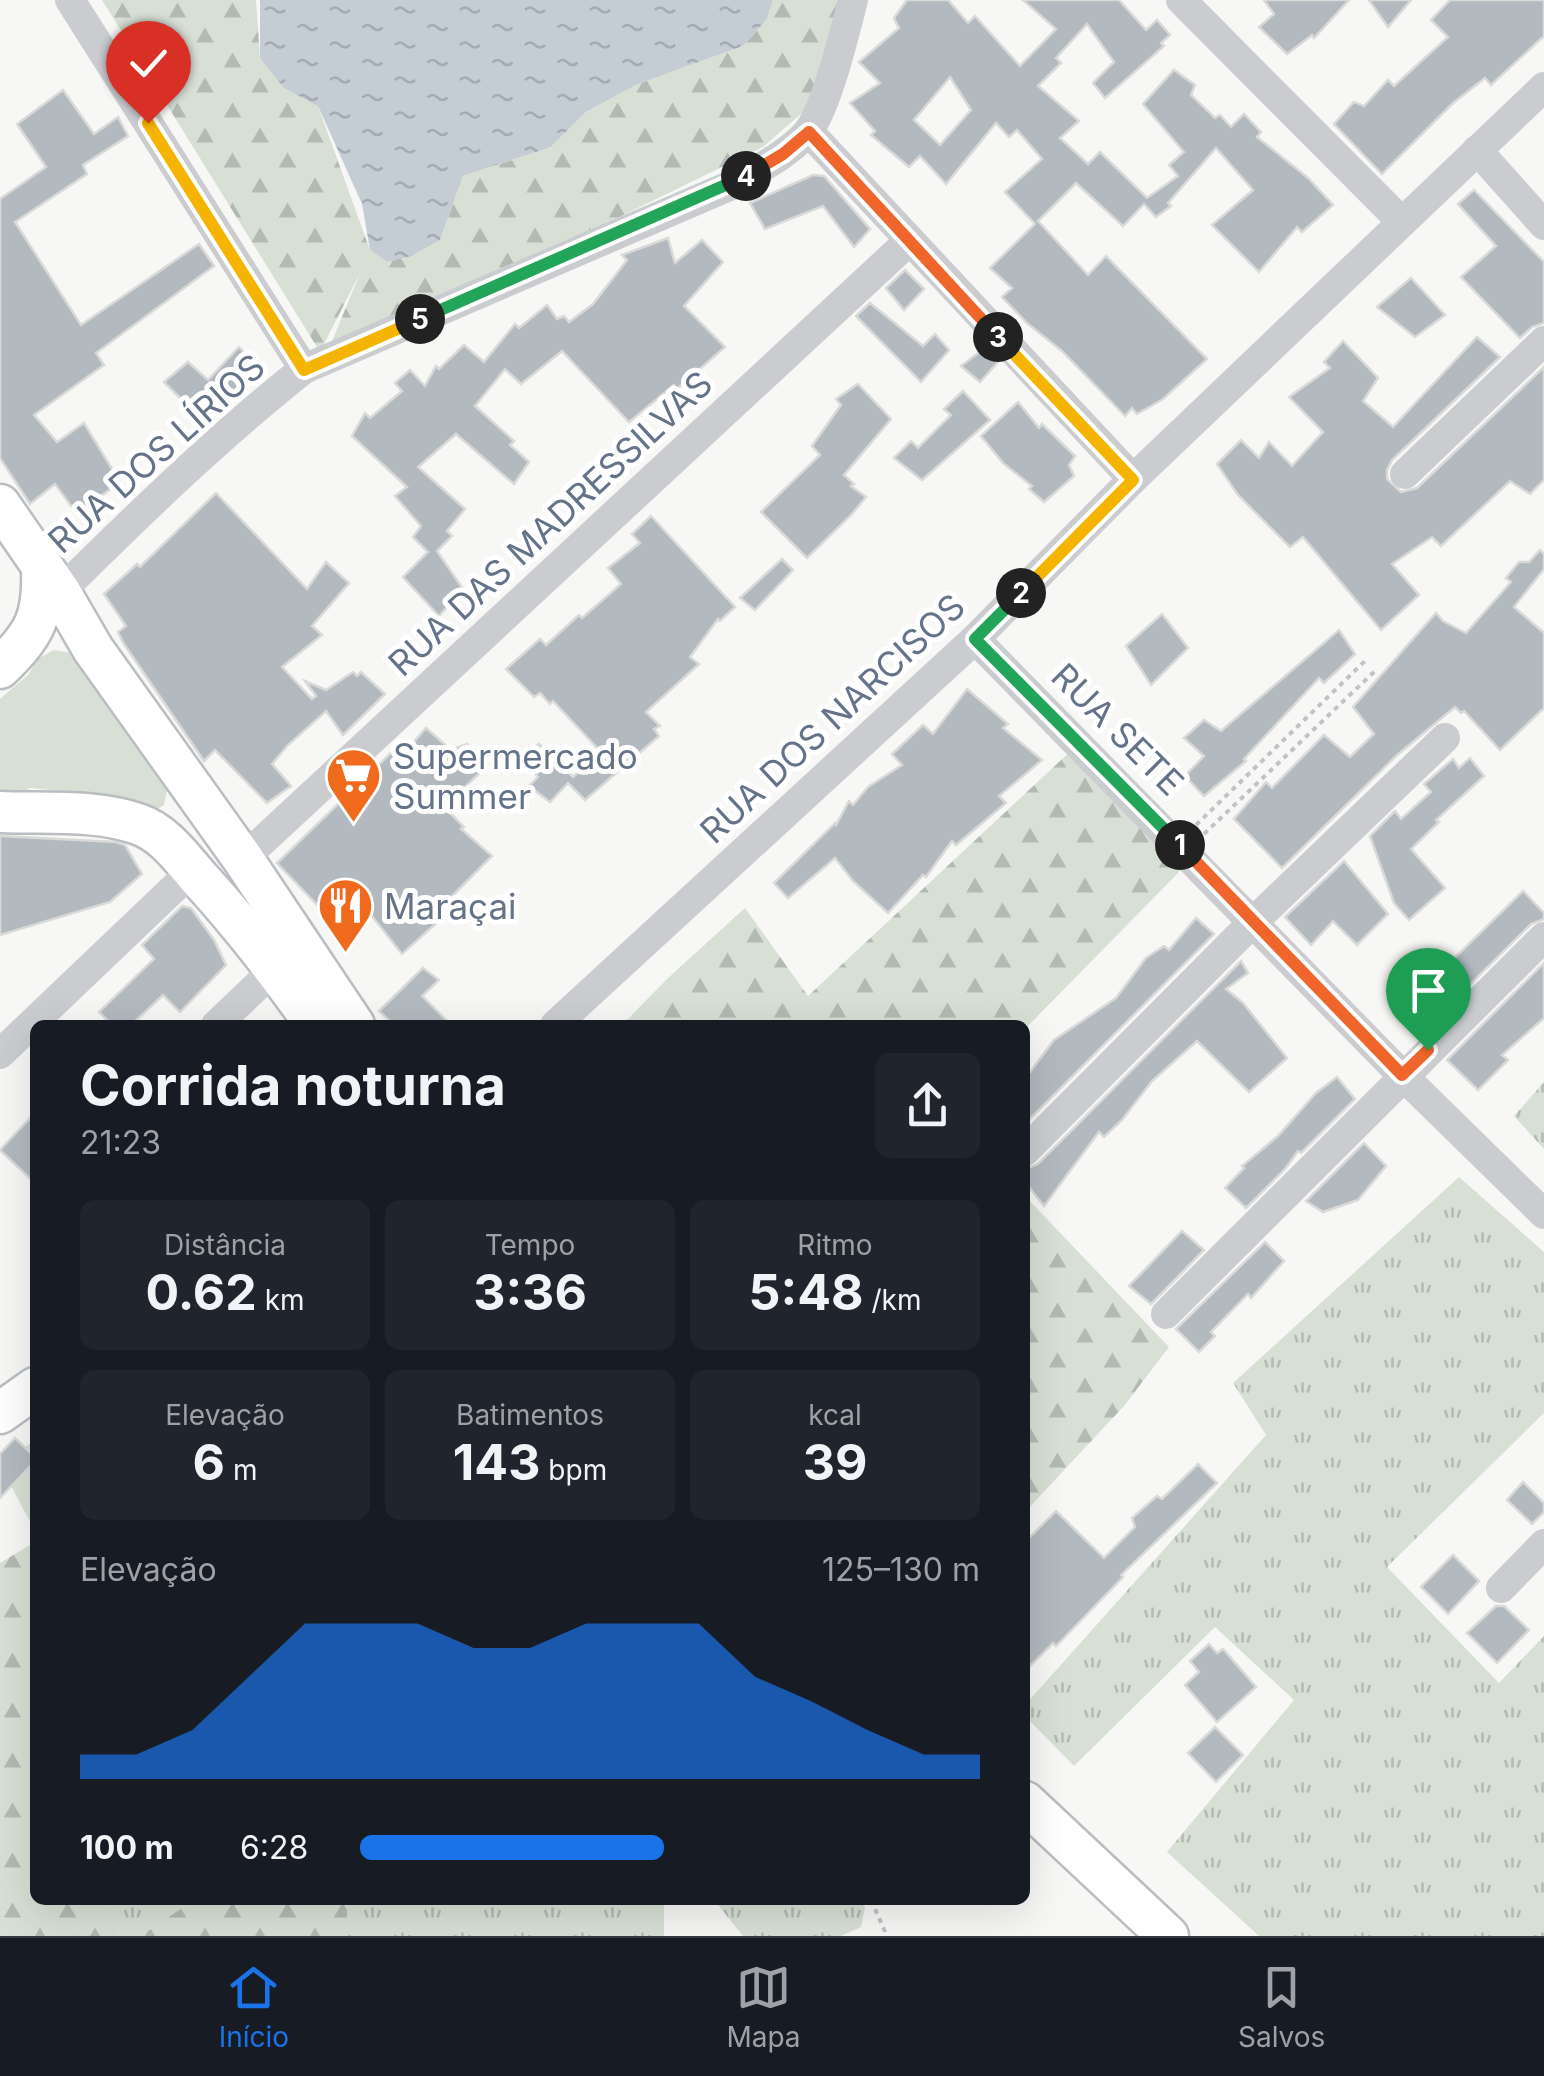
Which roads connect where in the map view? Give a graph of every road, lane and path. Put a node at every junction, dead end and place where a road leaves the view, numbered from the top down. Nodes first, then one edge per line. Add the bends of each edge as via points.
1 (70, 0) edge
2 (853, 0) edge
3 (1181, 0) edge
4 (1544, 86) edge
5 (809, 132) junction
6 (1477, 150) junction
7 (1402, 222) junction
8 (1544, 225) edge
9 (908, 242) junction
10 (1544, 341) edge
11 (304, 370) junction
12 (1405, 474) dead end
13 (1133, 480) junction
14 (0, 504) edge
15 (51, 580) junction
16 (975, 639) junction
17 (93, 649) junction
18 (14, 654) edge
19 (1365, 661) dead end
20 (1375, 672) dead end
21 (1444, 738) dead end
22 (193, 789) junction
23 (0, 812) edge
24 (152, 830) junction
25 (1182, 847) junction
26 (244, 859) junction
27 (193, 870) junction
28 (1253, 922) junction
29 (1544, 937) edge
30 (276, 968) junction
31 (36, 1020) edge
32 (221, 1020) edge
33 (312, 1020) edge
34 (351, 1020) edge
35 (560, 1020) edge
36 (30, 1025) edge
37 (0, 1054) edge
38 (1402, 1075) junction
39 (1030, 1146) edge
40 (1544, 1214) edge
41 (1166, 1314) dead end
42 (30, 1392) edge
43 (0, 1413) edge
44 (1544, 1544) edge
45 (1500, 1588) dead end
46 (1030, 1807) edge
47 (873, 1905) edge
48 (887, 1936) edge
49 (1168, 1936) edge

1 - 11 street
2 - 5 street
3 - 7 street
4 - 6 street, RUA DOS NARCISOS
5 - 9 street
5 - 11 street, RUA DOS LÍRIOS via 734,184
6 - 7 street, RUA DOS NARCISOS
6 - 8 street
7 - 13 street, RUA DOS NARCISOS
9 - 13 street
9 - 26 street, RUA DAS MADRESSILVAS
10 - 12 street
11 - 15 street, RUA DOS LÍRIOS
13 - 16 street, RUA DOS NARCISOS
14 - 15 main road
15 - 17 main road
15 - 18 main road via 38,620
16 - 25 street, RUA SETE
16 - 35 street, RUA DOS NARCISOS
17 - 18 main road via 64,641
17 - 22 main road
19 - 25 path
20 - 25 path
21 - 28 street
22 - 24 main road via 179,818
22 - 26 main road
23 - 24 main road via 97,816
24 - 27 main road
25 - 28 street, RUA SETE
26 - 34 main road
27 - 30 main road
27 - 31 street
28 - 38 street, RUA SETE
28 - 39 street
29 - 38 street
30 - 32 street
30 - 33 main road
36 - 37 street
38 - 40 street, RUA SETE
38 - 41 street
42 - 43 main road
44 - 45 street
46 - 49 main road
47 - 48 path

